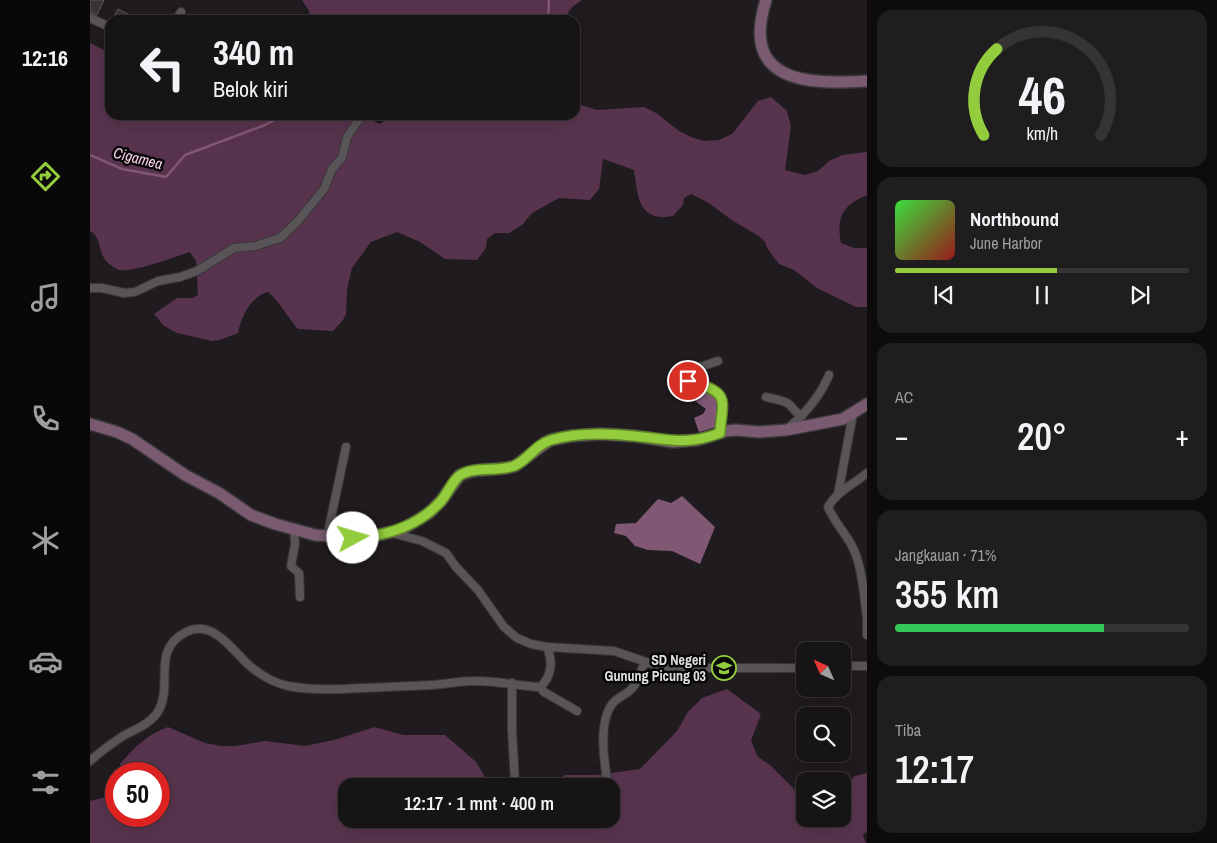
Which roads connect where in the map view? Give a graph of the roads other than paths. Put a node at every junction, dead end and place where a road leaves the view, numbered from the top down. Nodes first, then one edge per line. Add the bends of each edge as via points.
1 (766, 0) edge
2 (181, 12) dead end
3 (179, 15) edge
4 (90, 18) edge
5 (105, 25) edge
6 (867, 81) edge
7 (359, 120) edge
8 (90, 288) edge
9 (718, 361) dead end
10 (829, 375) dead end
11 (766, 397) dead end
12 (867, 404) edge
13 (853, 414) junction
14 (802, 416) junction
15 (90, 424) edge
16 (786, 430) junction
17 (720, 433) junction
18 (346, 448) dead end
19 (867, 473) edge
20 (838, 494) junction
21 (294, 530) junction
22 (390, 532) junction
23 (327, 537) junction
24 (300, 597) dead end
25 (867, 620) edge
26 (867, 635) edge
27 (547, 647) junction
28 (646, 662) junction
29 (851, 666) edge
30 (867, 666) edge
31 (796, 668) edge
32 (512, 683) junction
33 (540, 688) junction
34 (577, 711) dead end
35 (90, 761) edge
36 (515, 778) edge
37 (607, 778) edge

1 - 6 main road via 760,24 761,43 765,57 777,69 802,80
2 - 3 street
4 - 5 street
7 - 8 street via 347,137 342,158 332,169 324,189 280,238 255,246 234,248 198,271 158,281 135,292
9 - 17 street via 697,368 685,378 720,395 723,402
10 - 14 street via 820,394
11 - 14 street via 786,402
12 - 13 main road
13 - 16 main road
13 - 20 street
14 - 16 street
15 - 21 main road via 132,439 185,476 219,493 251,515
16 - 17 main road
17 - 22 main road via 703,440 684,442 601,434 550,440 515,466 460,475 441,501 417,522
18 - 23 street
19 - 20 street
20 - 25 street via 828,507 852,546 859,567
21 - 23 main road
21 - 24 street via 291,566 299,573
22 - 23 main road via 362,537
22 - 27 street via 442,550 478,590 511,635
25 - 26 street
27 - 28 street via 614,651
27 - 33 street via 551,665
28 - 31 street via 684,669
28 - 37 street via 635,685 614,702 608,715 603,750
29 - 30 street
32 - 33 street
32 - 35 street via 471,681 343,689 299,688 282,685 259,674 216,634 192,630 174,641 167,652 161,705 156,715
32 - 36 street
33 - 34 street

